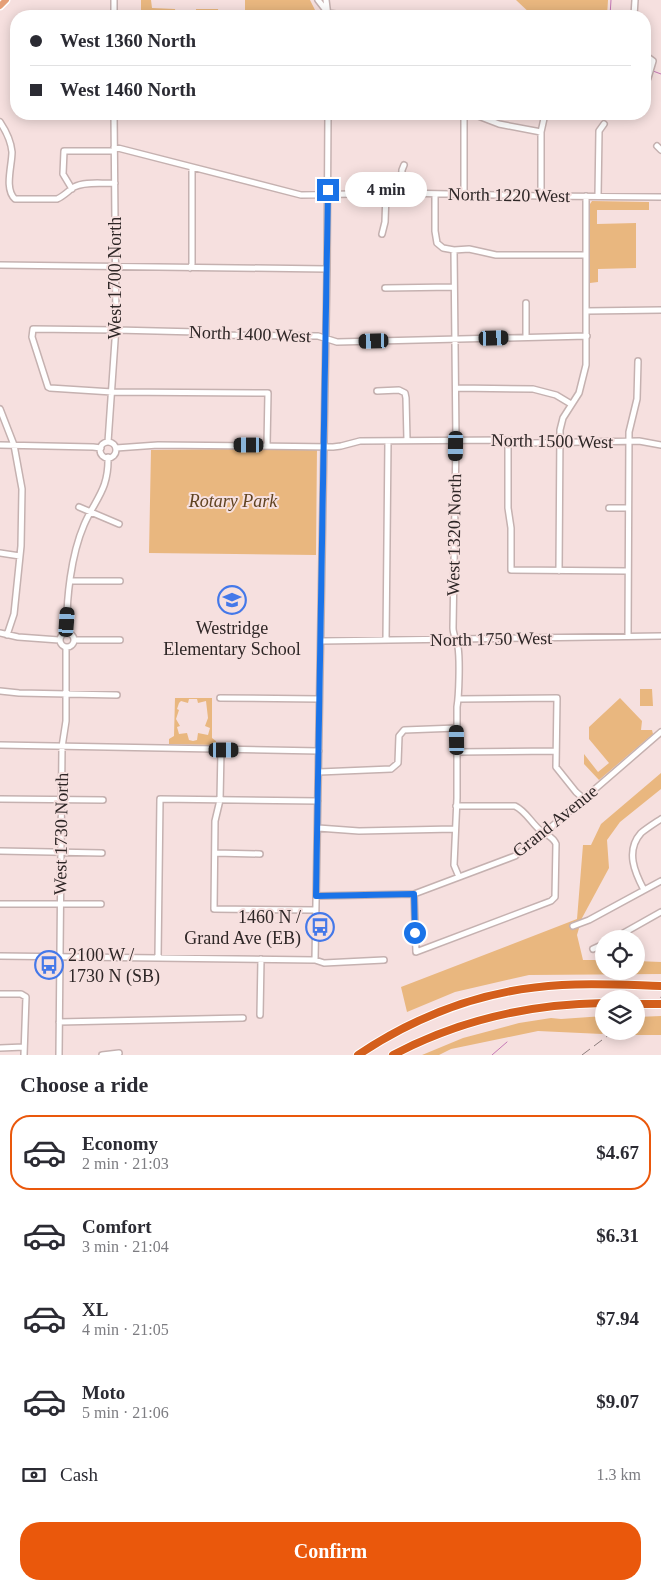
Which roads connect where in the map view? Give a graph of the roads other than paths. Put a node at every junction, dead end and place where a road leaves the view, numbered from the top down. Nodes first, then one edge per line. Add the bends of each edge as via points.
1 (6, 0) edge
2 (0, 6) edge
3 (114, 120) edge
4 (328, 120) edge
5 (464, 120) edge
6 (489, 120) edge
7 (544, 120) edge
8 (0, 122) edge
9 (604, 124) dead end
10 (541, 132) junction
11 (114, 149) junction
12 (404, 165) dead end
13 (192, 168) junction
14 (115, 183) junction
15 (72, 188) junction
16 (386, 193) junction
17 (401, 193) junction
18 (328, 194) junction
19 (436, 194) junction
20 (464, 194) junction
21 (541, 196) junction
22 (586, 196) junction
23 (598, 196) junction
24 (661, 197) edge
25 (382, 234) dead end
26 (454, 250) junction
27 (586, 255) junction
28 (0, 265) edge
29 (116, 267) junction
30 (190, 268) junction
31 (327, 269) junction
32 (454, 287) junction
33 (385, 288) dead end
34 (526, 303) dead end
35 (661, 310) edge
36 (587, 311) junction
37 (116, 330) junction
38 (587, 336) junction
39 (526, 337) junction
40 (326, 339) junction
41 (456, 339) junction
42 (638, 361) dead end
43 (456, 388) junction
44 (377, 391) dead end
45 (112, 392) junction
46 (571, 404) junction
47 (0, 409) edge
48 (388, 440) junction
49 (407, 440) junction
50 (456, 440) junction
51 (508, 440) junction
52 (629, 441) junction
53 (108, 442) junction
54 (560, 442) junction
55 (0, 445) edge
56 (14, 445) junction
57 (268, 445) junction
58 (324, 446) junction
59 (661, 446) edge
60 (101, 448) junction
61 (116, 448) junction
62 (108, 457) junction
63 (79, 507) dead end
64 (609, 508) dead end
65 (628, 508) junction
66 (91, 512) junction
67 (119, 524) dead end
68 (0, 553) edge
69 (20, 556) junction
70 (559, 570) junction
71 (627, 572) junction
72 (71, 581) junction
73 (120, 581) dead end
74 (0, 632) edge
75 (67, 632) junction
76 (8, 635) junction
77 (628, 636) junction
78 (661, 636) edge
79 (60, 640) junction
80 (74, 640) junction
81 (120, 640) dead end
82 (386, 640) junction
83 (455, 640) junction
84 (321, 641) junction
85 (66, 647) junction
86 (0, 691) edge
87 (66, 694) junction
88 (118, 695) dead end
89 (220, 698) dead end
90 (459, 699) junction
91 (320, 700) junction
92 (457, 728) junction
93 (661, 732) edge
94 (0, 745) edge
95 (62, 747) junction
96 (221, 750) junction
97 (319, 751) junction
98 (556, 751) junction
99 (457, 752) junction
100 (319, 772) junction
101 (0, 799) edge
102 (62, 799) junction
103 (584, 799) junction
104 (103, 800) dead end
105 (220, 800) junction
106 (318, 801) junction
107 (456, 806) junction
108 (661, 819) edge
109 (318, 828) junction
110 (454, 829) junction
111 (543, 833) junction
112 (0, 851) edge
113 (61, 852) junction
114 (102, 852) dead end
115 (215, 853) junction
116 (260, 854) dead end
117 (458, 877) junction
118 (661, 881) edge
119 (644, 890) junction
120 (414, 894) junction
121 (316, 896) junction
122 (0, 904) edge
123 (60, 904) junction
124 (101, 904) dead end
125 (316, 910) junction
126 (660, 914) edge
127 (573, 926) dead end
128 (630, 930) edge
129 (0, 956) edge
130 (59, 957) junction
131 (158, 957) junction
132 (261, 959) junction
133 (315, 960) junction
134 (384, 960) dead end
135 (661, 986) edge
136 (0, 994) edge
137 (595, 1004) edge
138 (645, 1004) edge
139 (661, 1004) edge
140 (260, 1015) dead end
141 (243, 1018) dead end
142 (60, 1022) junction
143 (0, 1048) edge
144 (24, 1048) junction
145 (119, 1053) dead end
146 (24, 1055) edge
147 (59, 1055) edge
148 (102, 1055) edge
149 (358, 1055) edge
150 (393, 1055) edge

1 - 2 main road
3 - 11 street, West 1700 North
4 - 18 street
5 - 20 street
6 - 10 street
7 - 10 street
8 - 15 street via 11,149 10,191 14,198 57,199
9 - 23 street via 599,130
10 - 21 street
11 - 13 street, North 1220 West
11 - 14 street, West 1700 North
11 - 15 street, North 1220 West via 64,151 63,174
12 - 17 street
13 - 18 street, North 1220 West via 300,195
13 - 30 street
14 - 15 street via 84,184
14 - 29 street, West 1700 North
16 - 17 street, North 1220 West
16 - 18 street, North 1220 West
16 - 25 street
17 - 19 street, North 1220 West
18 - 31 street
19 - 20 street, North 1220 West
19 - 26 street via 438,245
20 - 21 street, North 1220 West
21 - 22 street, North 1220 West
22 - 23 street, North 1220 West
22 - 27 street
23 - 24 street, North 1220 West
26 - 27 street via 469,249 496,255
26 - 32 street, West 1320 North
27 - 36 street
28 - 29 street
29 - 30 street
29 - 37 street, West 1700 North
30 - 31 street
31 - 40 street
32 - 33 street
32 - 41 street, West 1320 North
34 - 39 street
35 - 36 street
36 - 38 street
37 - 40 street, North 1400 West via 318,336
37 - 45 street, West 1700 North
37 - 45 street, North 1400 West via 32,329 48,387
38 - 39 street, North 1400 West
38 - 46 street via 584,377
39 - 41 street, North 1400 West
40 - 41 street, North 1400 West via 337,342
40 - 58 street
41 - 43 street, West 1320 North
42 - 52 street via 637,399
43 - 46 street via 533,389 556,395
43 - 50 street, West 1320 North
44 - 49 street via 400,390 405,393
45 - 53 street, West 1700 North
45 - 57 street via 268,393
46 - 54 street via 561,424
47 - 56 street
48 - 49 street, North 1500 West
48 - 58 street, North 1500 West
48 - 82 street
49 - 50 street, North 1500 West
50 - 51 street, North 1500 West
50 - 83 street, West 1320 North
51 - 54 street, North 1500 West
51 - 70 street via 511,570
52 - 54 street, North 1500 West
52 - 59 street, North 1500 West
52 - 65 street
53 - 60 street
53 - 61 street
54 - 70 street
55 - 56 street
56 - 60 street
56 - 69 street via 22,489
57 - 58 street, North 1500 West
57 - 61 street, North 1500 West via 158,444
58 - 84 street
60 - 62 street via 103,456
61 - 62 street via 115,454
62 - 66 street via 102,494
63 - 66 street
64 - 65 street
65 - 71 street
66 - 67 street
66 - 72 street via 84,526
68 - 69 street
69 - 76 street via 14,614
70 - 71 street
71 - 77 street
72 - 73 street
72 - 75 street
74 - 76 street
75 - 79 street
75 - 80 street
76 - 79 street
77 - 78 street, North 1750 West
77 - 83 street, North 1750 West
79 - 85 street
80 - 81 street
80 - 85 street
82 - 83 street, North 1750 West
82 - 84 street, North 1750 West
83 - 90 street, West 1320 North via 458,647
84 - 91 street
85 - 87 street, West 1730 North
86 - 87 street
87 - 88 street
87 - 95 street, West 1730 North
89 - 91 street
90 - 92 street, West 1320 North
90 - 98 street via 556,698
91 - 97 street
92 - 99 street, West 1320 North
92 - 100 street via 407,729 402,732 398,761 391,768
93 - 103 street, Grand Avenue
94 - 95 street
95 - 96 street
95 - 102 street, West 1730 North
96 - 97 street
96 - 105 street
97 - 100 street
98 - 99 street
98 - 103 street via 557,769
99 - 107 street, West 1320 North
100 - 106 street
101 - 102 street
102 - 104 street
102 - 113 street, West 1730 North
103 - 111 street, Grand Avenue
105 - 106 street
105 - 115 street via 215,821
105 - 131 street via 160,799
106 - 109 street
107 - 110 street, West 1320 North
107 - 111 street via 515,806
108 - 119 street via 635,842 632,862
109 - 110 street via 359,831
109 - 121 street
110 - 117 street, West 1320 North via 454,865
111 - 117 street, Grand Avenue via 515,856
111 - 120 street via 553,838 556,844 556,893 552,900 416,952
112 - 113 street
113 - 114 street
113 - 123 street, West 1730 North
115 - 116 street
115 - 125 street via 214,910
117 - 120 street, Grand Avenue
118 - 119 street
119 - 127 street
120 - 121 street, Grand Avenue
121 - 125 street
122 - 123 street
123 - 124 street
123 - 130 street, West 1730 North
125 - 133 street
126 - 128 street
129 - 130 street
130 - 131 street
130 - 142 street, West 1730 North
131 - 132 street
132 - 133 street
132 - 140 street
133 - 134 street via 324,964
135 - 149 highway via 560,985 490,996 453,1006 418,1021
136 - 144 street via 26,997
137 - 150 highway via 550,1006 496,1016 443,1032
138 - 139 highway, bridge
141 - 142 street
142 - 147 street
143 - 144 street
144 - 146 street
145 - 148 street

